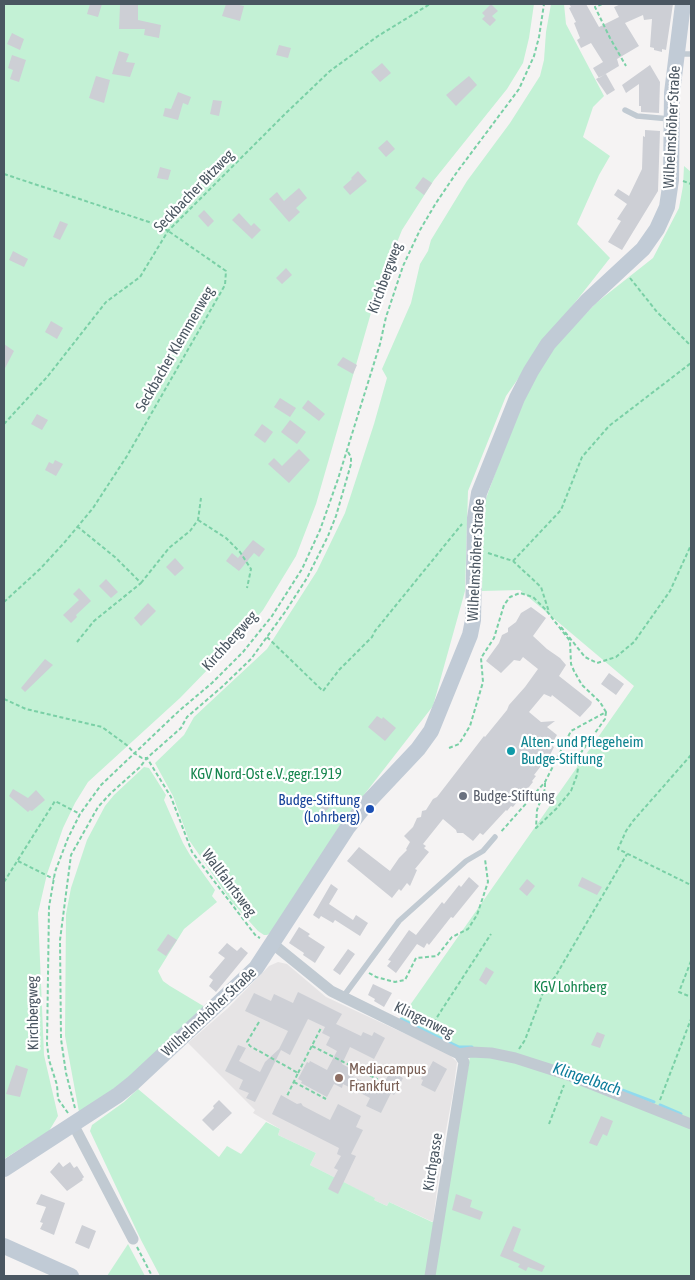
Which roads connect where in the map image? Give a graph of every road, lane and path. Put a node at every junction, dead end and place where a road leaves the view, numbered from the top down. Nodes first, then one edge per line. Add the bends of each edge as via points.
1 (430, 4) edge
2 (544, 4) edge
3 (602, 4) edge
4 (683, 4) edge
5 (684, 54) edge
6 (626, 66) dead end
7 (625, 110) dead end
8 (672, 119) junction
9 (4, 174) edge
10 (168, 231) junction
11 (622, 268) junction
12 (691, 346) edge
13 (691, 363) edge
14 (4, 424) edge
15 (347, 450) junction
16 (201, 498) dead end
17 (198, 520) junction
18 (78, 527) junction
19 (449, 540) dead end
20 (691, 544) edge
21 (474, 549) junction
22 (513, 561) junction
23 (141, 583) junction
24 (248, 588) dead end
25 (4, 602) edge
26 (272, 616) junction
27 (278, 622) junction
28 (267, 637) junction
29 (77, 642) dead end
30 (4, 699) edge
31 (606, 712) junction
32 (449, 748) dead end
33 (134, 753) junction
34 (691, 755) edge
35 (147, 758) junction
36 (544, 782) junction
37 (80, 814) junction
38 (495, 838) joint
39 (484, 851) junction
40 (627, 854) junction
41 (18, 861) junction
42 (54, 879) junction
43 (4, 882) edge
44 (691, 885) edge
45 (491, 934) dead end
46 (273, 944) junction
47 (691, 961) edge
48 (363, 970) junction
49 (343, 997) junction
50 (691, 997) edge
51 (691, 1019) edge
52 (259, 1022) dead end
53 (321, 1028) dead end
54 (424, 1037) junction
55 (312, 1046) junction
56 (459, 1054) junction
57 (515, 1058) junction
58 (298, 1073) junction
59 (568, 1075) junction
60 (294, 1082) junction
61 (375, 1082) dead end
62 (288, 1096) dead end
63 (326, 1099) dead end
64 (656, 1109) junction
65 (76, 1122) junction
66 (549, 1124) dead end
67 (691, 1124) edge
68 (4, 1169) edge
69 (133, 1239) joint
70 (4, 1246) edge
71 (71, 1276) edge
72 (152, 1276) edge
73 (430, 1276) edge

1 - 10 path, Seckbacher Bitzweg via 330,71
2 - 15 path, Kirchbergweg via 534,56 519,88 445,189 412,246 397,283
3 - 6 path via 595,7
4 - 5 main road, Wilhelmshöher Straße
5 - 8 main road, Wilhelmshöher Straße via 672,93
7 - 8 lane via 637,116
8 - 11 main road, Wilhelmshöher Straße via 667,207 643,248
9 - 10 path, Seckbacher Klemmenweg
10 - 14 path, Seckbacher Bitzweg via 140,277 106,302 48,376
10 - 18 path, Seckbacher Klemmenweg via 226,271 225,285 126,456
11 - 12 path via 657,312
11 - 21 main road, Wilhelmshöher Straße via 548,344 517,398 479,493
13 - 22 path via 609,426 582,457 560,510
15 - 26 path, Kirchbergweg via 311,550
15 - 27 path via 351,464 328,536 307,578
16 - 17 path
17 - 23 path via 169,548
17 - 24 path via 226,538 240,552 251,569
18 - 23 path
18 - 25 path, Seckbacher Klemmenweg
19 - 28 path via 372,637 323,691
20 - 22 path via 670,591 634,642 616,657 597,663 585,657 549,612 541,587
21 - 22 path
21 - 46 main road, Wilhelmshöher Straße via 474,620 431,731 348,827
23 - 29 path via 94,621
26 - 27 path
26 - 33 path, Kirchbergweg via 228,668
27 - 28 path
28 - 35 path via 251,659
30 - 33 path via 26,709 102,727
31 - 32 path via 574,671 570,641 533,597 520,593 510,597 504,605 494,638 481,658 483,682 470,726 458,744
31 - 36 path via 571,732
31 - 36 path via 605,719 580,754 571,791 536,828
33 - 35 path
33 - 37 path, Kirchbergweg via 96,791
34 - 40 path via 626,831 618,849
35 - 46 path, Wallfahrtsweg via 171,797 192,852 256,936
35 - 65 path via 98,807 71,855 60,940 62,1039
36 - 38 path
37 - 41 path via 55,801
37 - 42 path, Kirchbergweg via 61,854
38 - 39 lane
39 - 48 lane via 466,861 399,921
39 - 48 path via 488,882 477,915 468,929 452,937 437,956 416,958 405,980 395,982
40 - 44 path
40 - 57 path via 555,977 544,990
41 - 42 path
41 - 43 path
42 - 65 path, Kirchbergweg via 48,921 47,1044 58,1099
45 - 54 path
46 - 49 street, Klingenweg
46 - 65 main road, Wilhelmshöher Straße via 256,968 133,1083
47 - 50 path via 679,992
48 - 49 lane
49 - 54 street, Klingenweg
51 - 64 path
52 - 58 path via 247,1042 250,1046
53 - 55 path
54 - 56 street, Klingenweg
55 - 58 path
55 - 61 path via 377,1079
56 - 57 street, Klingenweg via 491,1053
56 - 73 street, Kirchgasse via 464,1062
57 - 59 street, Klingenweg
58 - 60 path
59 - 64 street, Klingenweg
59 - 66 path
60 - 62 path
60 - 63 path
64 - 67 street, Klingenweg
65 - 68 main road, Wilhelmshöher Straße
65 - 69 street
69 - 72 path
70 - 71 main road

